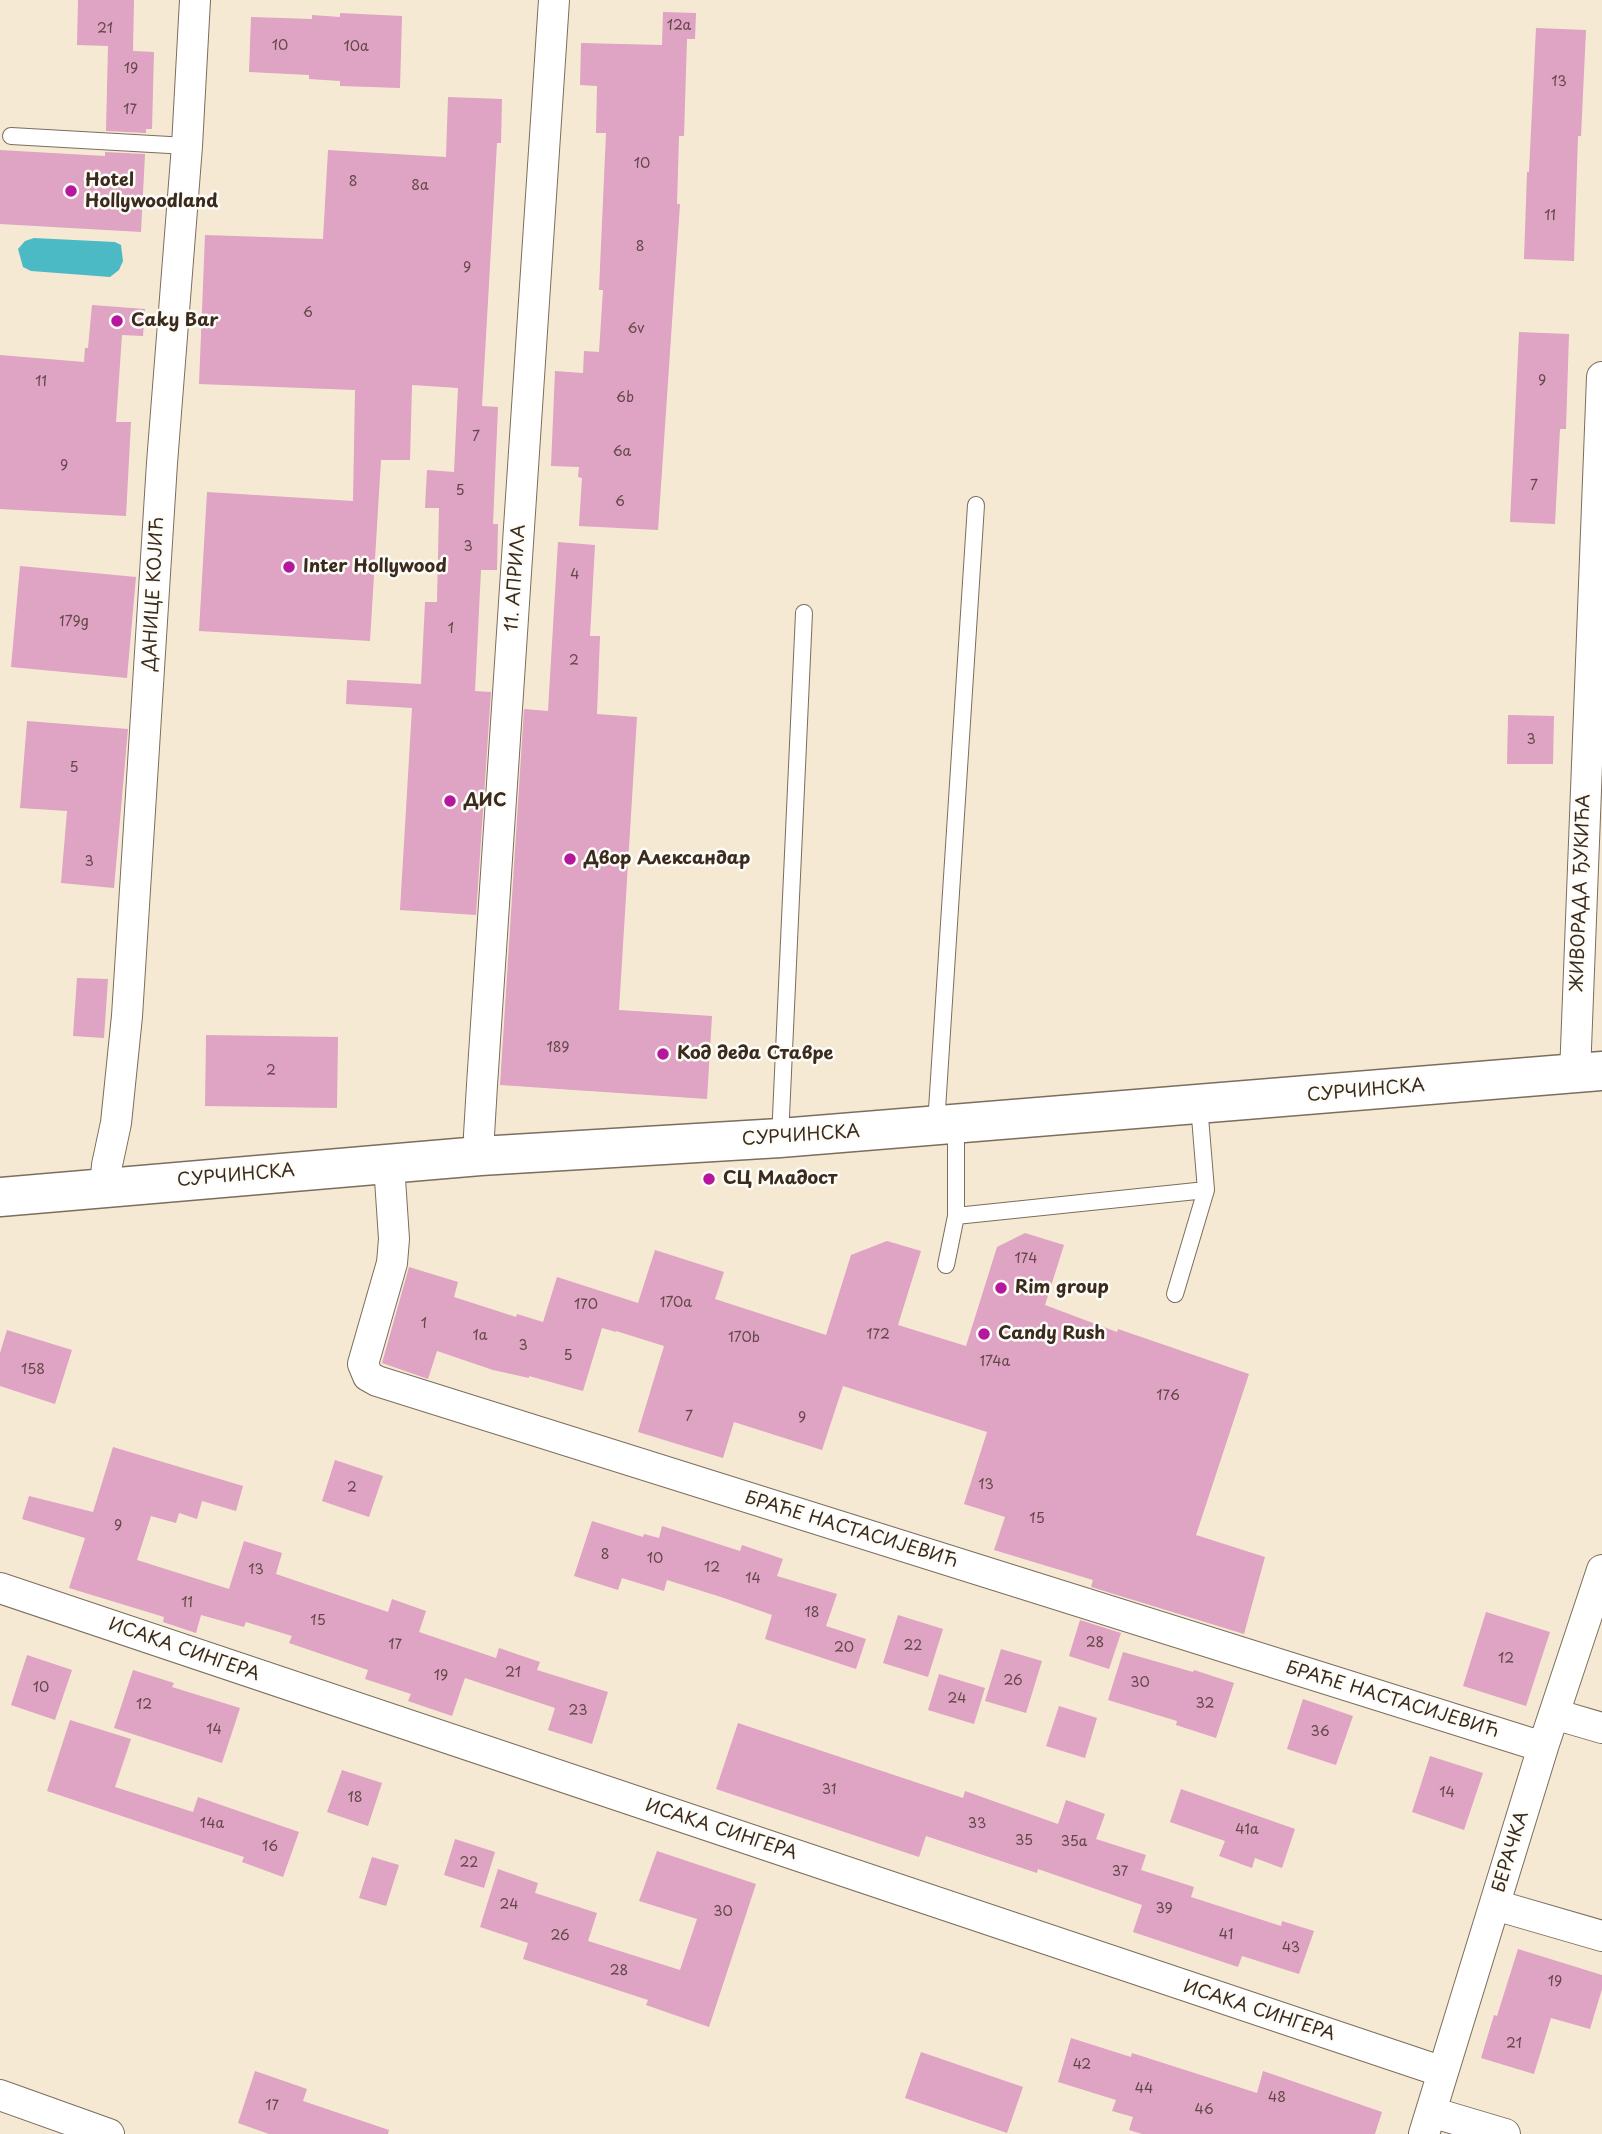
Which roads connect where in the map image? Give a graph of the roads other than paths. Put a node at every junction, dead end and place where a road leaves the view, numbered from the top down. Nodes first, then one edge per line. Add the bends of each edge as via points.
1 (195, 0) edge
2 (554, 0) edge
3 (11, 136) dead end
4 (187, 146) junction
5 (1602, 377) edge
6 (976, 505) dead end
7 (804, 613) dead end
8 (1588, 1073) edge
9 (1199, 1105) junction
10 (946, 1125) junction
11 (780, 1138) junction
12 (480, 1156) junction
13 (389, 1164) junction
14 (105, 1188) junction
15 (1206, 1190) junction
16 (0, 1197) edge
17 (956, 1216) junction
18 (946, 1265) dead end
19 (1175, 1294) dead end
20 (1602, 1570) edge
21 (0, 1588) edge
22 (1554, 1714) junction
23 (1602, 1728) edge
24 (1543, 1747) junction
25 (1495, 1905) junction
26 (1602, 1937) edge
27 (1443, 2072) junction
28 (0, 2095) edge
29 (1427, 2123) edge
30 (110, 2134) edge
31 (1505, 2134) edge

1 - 4 street, ДАНИЦЕ КОЈИЋ
2 - 12 street, 11. АПРИЛА
3 - 4 lane
4 - 14 street, ДАНИЦЕ КОЈИЋ via 127,1016
5 - 8 street, ЖИВОРАДА ЂУКИЋА
6 - 10 lane
7 - 11 lane
8 - 9 main road, СУРЧИНСКА
9 - 10 main road, СУРЧИНСКА
9 - 15 lane
10 - 11 main road, СУРЧИНСКА
10 - 17 lane
11 - 12 main road, СУРЧИНСКА
12 - 13 main road, СУРЧИНСКА
13 - 14 main road, СУРЧИНСКА
13 - 24 street, БРАЋЕ НАСТАСИЈЕВИЋ via 392,1263 363,1364 377,1381
14 - 16 main road, СУРЧИНСКА
15 - 17 lane
15 - 19 lane
17 - 18 lane
20 - 22 street, БЕРАЧКА
21 - 27 street, ИСАКА СИНГЕРА
22 - 23 street
22 - 24 street, БЕРАЧКА
24 - 25 street, БЕРАЧКА
25 - 26 street
25 - 27 street, БЕРАЧКА
27 - 29 street, БЕРАЧКА
28 - 30 street
29 - 31 street

